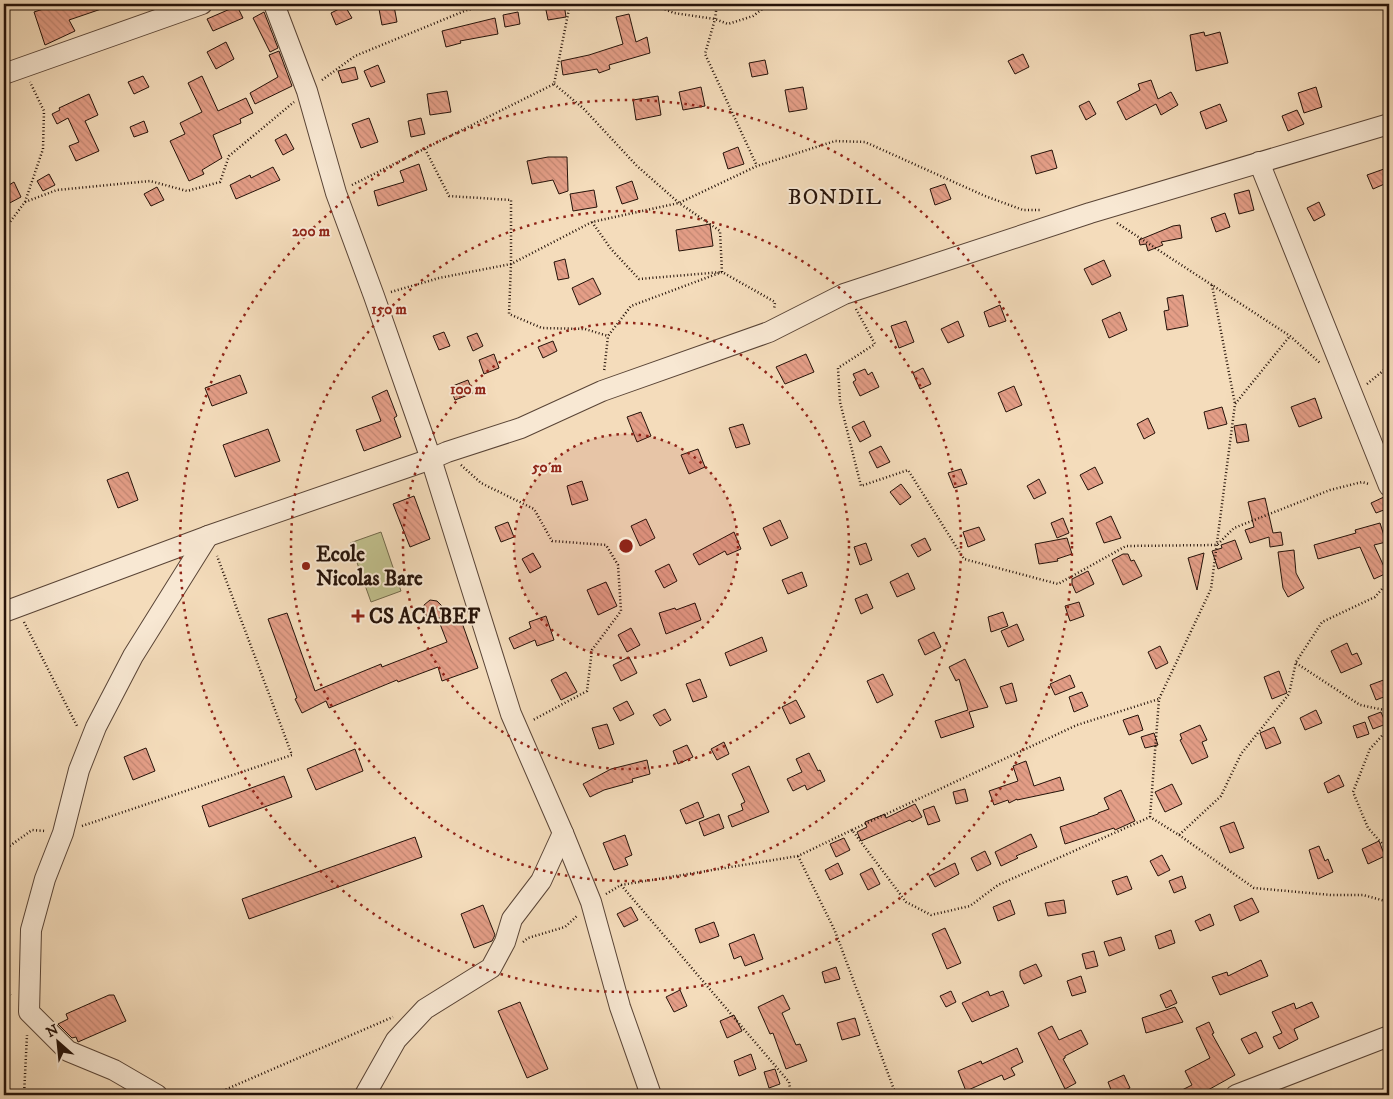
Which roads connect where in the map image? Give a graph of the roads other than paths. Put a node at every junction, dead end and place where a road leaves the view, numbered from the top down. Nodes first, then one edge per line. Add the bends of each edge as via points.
1 (202, 4) edge
2 (274, 4) edge
3 (13, 71) edge
4 (1389, 124) edge
5 (1259, 162) junction
6 (439, 455) junction
7 (1380, 485) edge
8 (208, 536) junction
9 (10, 609) edge
10 (563, 833) junction
11 (1389, 1036) edge
12 (157, 1095) edge
13 (365, 1095) edge
14 (651, 1095) edge
15 (1236, 1095) edge

1 - 3 street
2 - 6 street via 307,91 336,193
4 - 5 street
5 - 6 street via 1090,213 844,294 769,332 602,391 521,428
5 - 7 street via 1354,394
6 - 8 street
6 - 10 street via 516,730
8 - 9 street
8 - 12 street via 133,656 96,727 79,770 32,930 29,1012 68,1051 114,1070
10 - 13 street via 541,881 512,918 505,942 491,968 425,1009 396,1040
10 - 14 street via 591,902 620,1008
11 - 15 street

